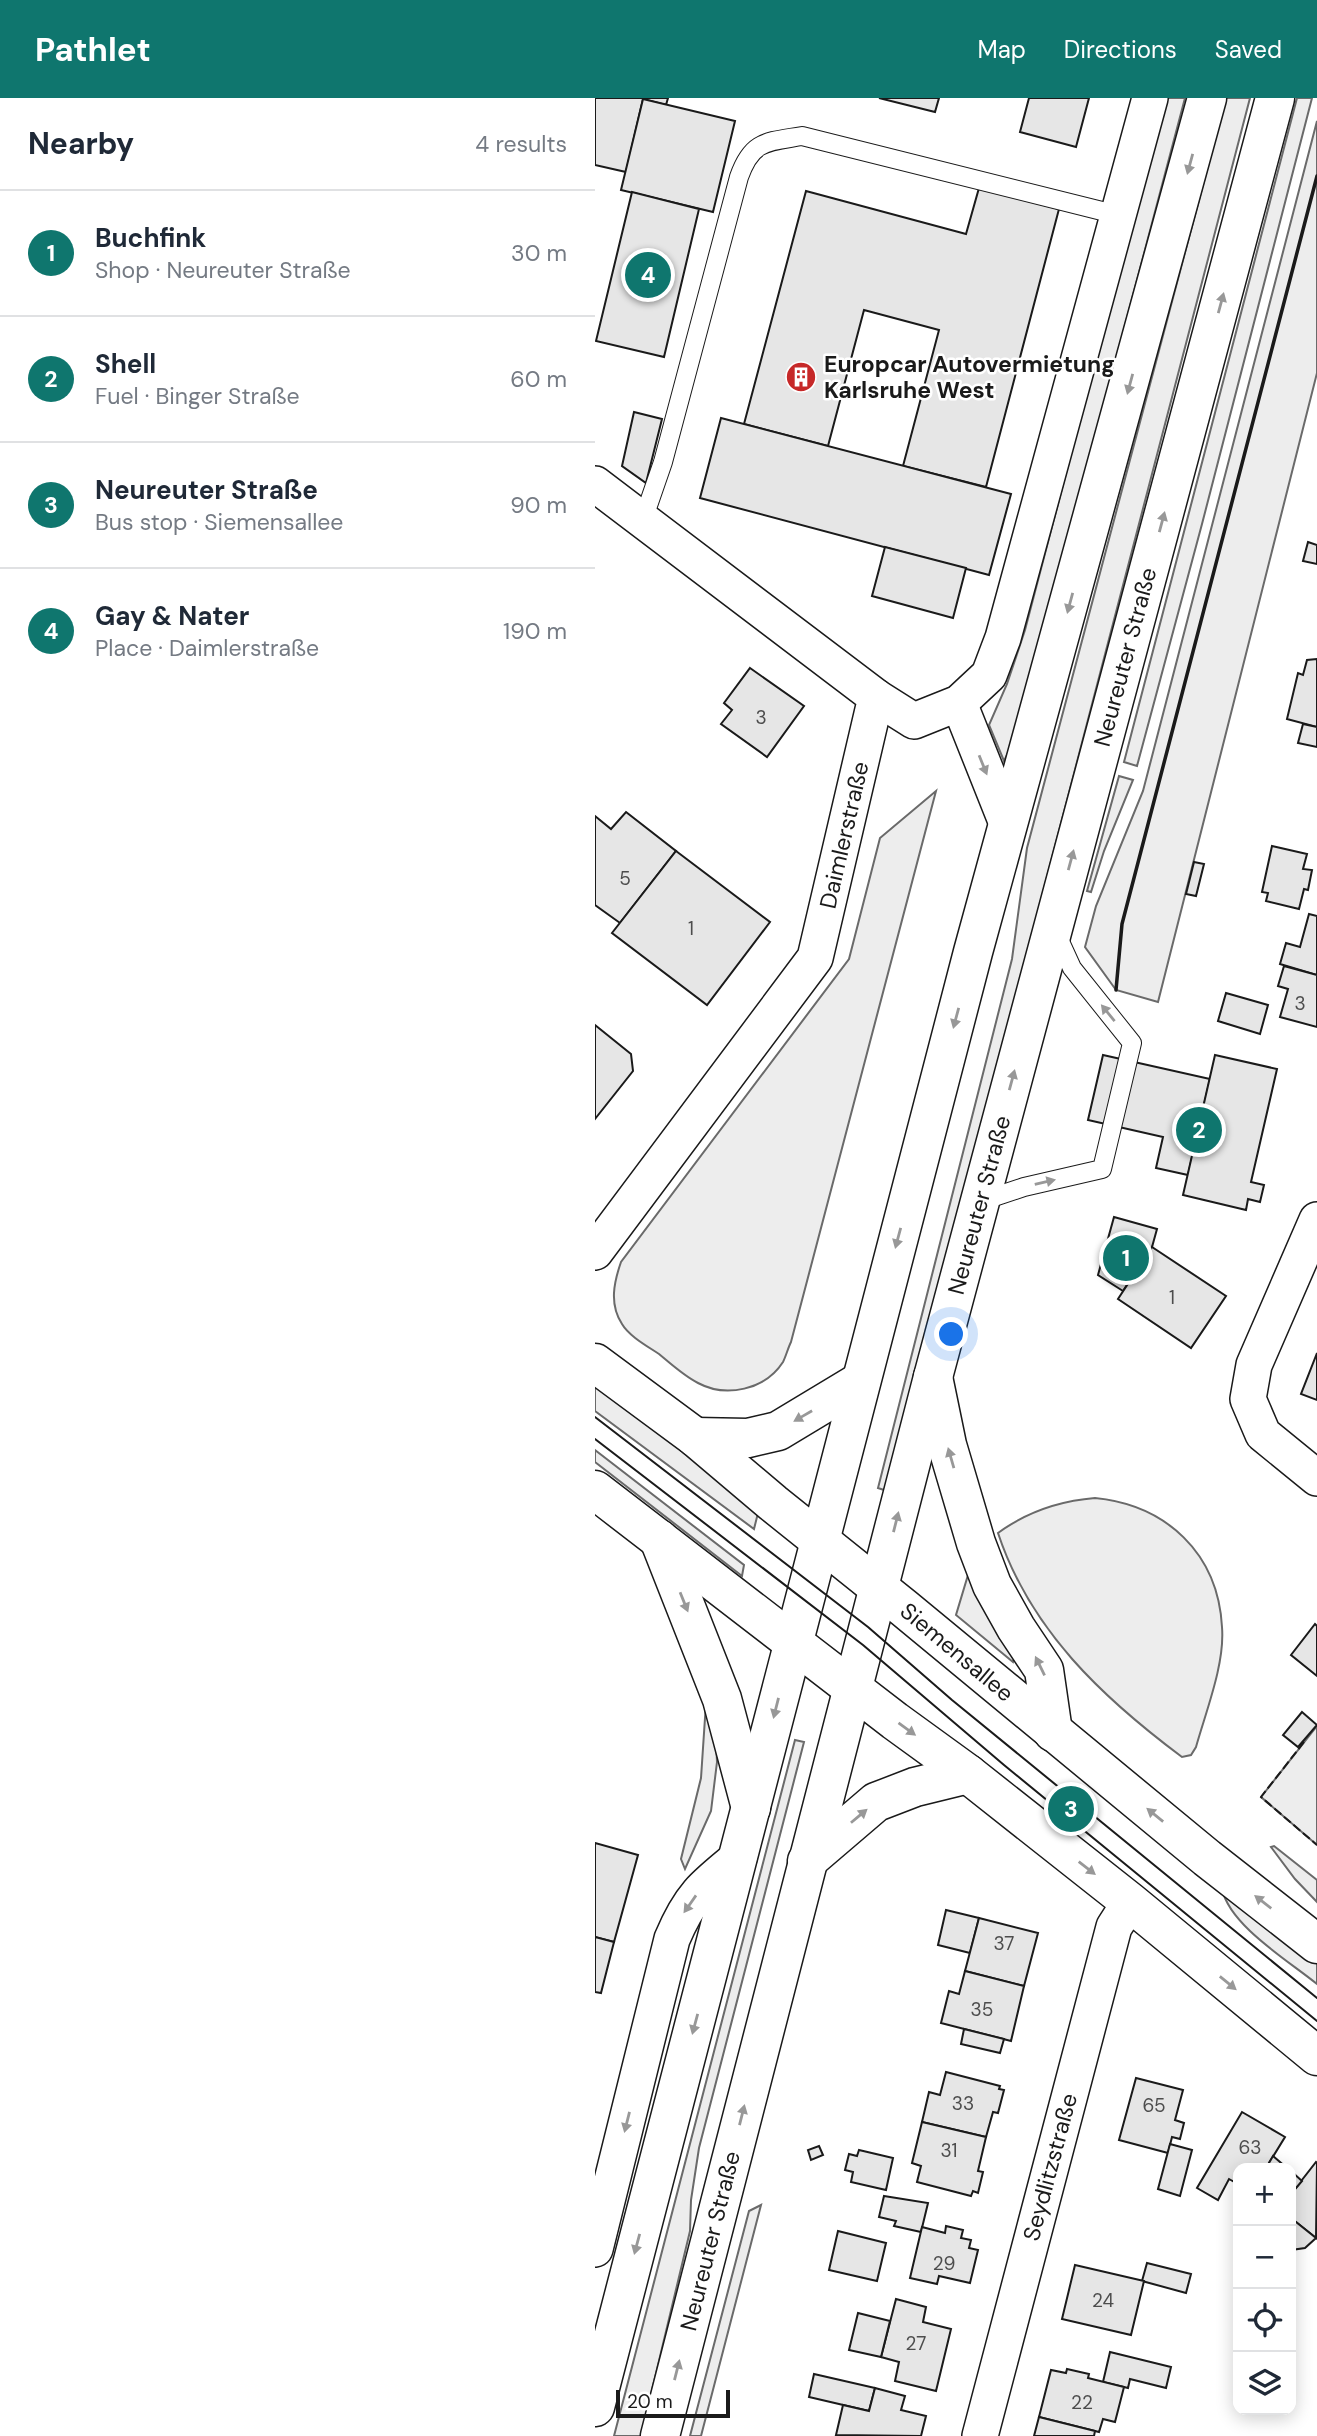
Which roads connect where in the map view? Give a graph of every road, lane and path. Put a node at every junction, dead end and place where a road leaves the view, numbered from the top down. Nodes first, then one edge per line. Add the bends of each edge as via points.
1 (1150, 98) edge
2 (1207, 98) edge
3 (1275, 98) edge
4 (1118, 215) junction
5 (595, 484) edge
6 (643, 520) junction
7 (876, 697) junction
8 (958, 703) junction
9 (1008, 826) junction
10 (1053, 926) junction
11 (979, 1202) junction
12 (1317, 1220) edge
13 (600, 1234) edge
14 (595, 1363) edge
15 (933, 1377) junction
16 (861, 1381) junction
17 (695, 1437) junction
18 (1317, 1478) edge
19 (595, 1490) edge
20 (659, 1539) junction
21 (819, 1539) junction
22 (879, 1588) junction
23 (793, 1642) junction
24 (853, 1687) junction
25 (1053, 1732) junction
26 (968, 1774) junction
27 (751, 1808) junction
28 (739, 1857) junction
29 (807, 1861) junction
30 (1130, 1902) junction
31 (1317, 1944) edge
32 (1317, 2056) edge
33 (595, 2249) edge
34 (595, 2407) edge
35 (660, 2436) edge
36 (980, 2436) edge

1 - 4 street
2 -> 9 main road
10 -> 3 main road, Neureuter Straße
4 - 6 lane via 802,136 755,148 739,177 663,462
4 - 8 street via 1003,638 989,675
5 - 6 street
6 - 7 street
7 - 8 street via 913,721
7 - 13 street, Daimlerstraße via 815,958
8 -> 9 street
9 -> 16 main road
11 -> 10 main road, Neureuter Straße
11 -> 10 lane via 1102,1169 1132,1043 1072,968
11 - 15 main road, Neureuter Straße
12 - 18 street via 1254,1365 1248,1399 1263,1434
14 - 17 main road, Siemensallee
22 -> 15 main road, Neureuter Straße
25 -> 15 main road via 1044,1670 992,1585 980,1554 947,1445
16 -> 17 main road via 778,1430 748,1438
16 - 21 main road
17 - 21 main road, Siemensallee
19 - 20 main road
20 - 23 main road
20 -> 27 main road via 722,1699
21 - 22 main road, Siemensallee
21 - 23 main road
22 - 24 main road, Neureuter Straße
22 - 25 main road, Siemensallee
23 - 24 main road
23 -> 27 main road
24 -> 26 main road
24 - 29 main road, Neureuter Straße
31 -> 25 main road, Siemensallee
29 -> 26 main road via 876,1802
26 -> 30 main road
27 - 28 main road
28 -> 33 street via 701,1889 683,1913 672,1939
28 -> 34 main road
35 -> 29 main road, Neureuter Straße
30 -> 32 main road
30 - 36 street, Seydlitzstraße via 1114,1927

